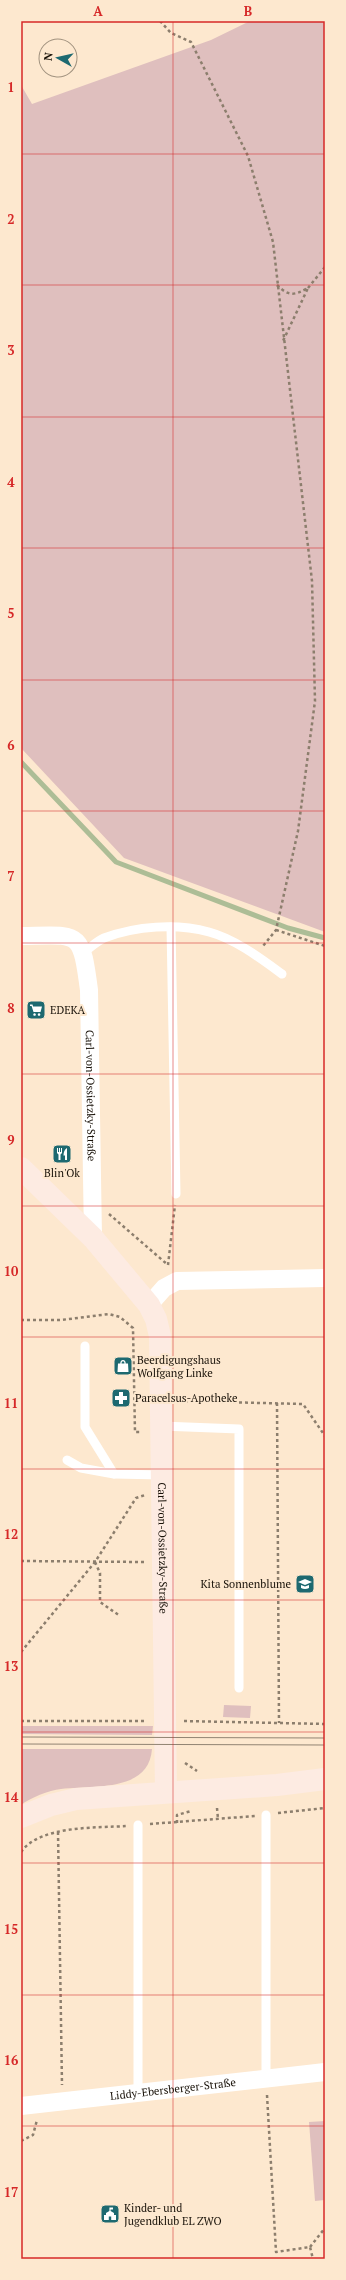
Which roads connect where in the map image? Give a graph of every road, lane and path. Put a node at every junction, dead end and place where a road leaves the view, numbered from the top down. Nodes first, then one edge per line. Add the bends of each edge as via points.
1 (160, 21) edge
2 (325, 268) edge
3 (277, 285) junction
4 (308, 288) junction
5 (283, 342) junction
6 (171, 927) junction
7 (276, 929) junction
8 (21, 936) edge
9 (325, 946) edge
10 (84, 952) junction
11 (256, 956) junction
12 (282, 974) dead end
13 (21, 1168) edge
14 (176, 1194) joint
15 (92, 1200) junction
16 (93, 1238) junction
17 (168, 1265) junction
18 (325, 1278) edge
19 (177, 1281) junction
20 (149, 1305) junction
21 (21, 1320) edge
22 (84, 1346) dead end
23 (161, 1401) junction
24 (277, 1403) junction
25 (155, 1429) junction
26 (325, 1436) edge
27 (68, 1460) dead end
28 (114, 1474) junction
29 (162, 1482) junction
30 (21, 1561) edge
31 (163, 1561) junction
32 (95, 1562) junction
33 (120, 1616) dead end
34 (21, 1652) edge
35 (239, 1688) dead end
36 (279, 1723) dead end
37 (183, 1761) dead end
38 (203, 1772) dead end
39 (325, 1779) edge
40 (166, 1792) junction
41 (216, 1802) dead end
42 (325, 1808) edge
43 (266, 1815) junction
44 (21, 1817) edge
45 (218, 1819) junction
46 (138, 1825) junction
47 (58, 1832) junction
48 (21, 1852) edge
49 (325, 2072) edge
50 (266, 2079) junction
51 (138, 2093) junction
52 (62, 2102) junction
53 (42, 2104) junction
54 (21, 2106) edge
55 (21, 2141) edge
56 (325, 2228) edge
57 (310, 2247) junction
58 (313, 2259) edge

1 - 3 path via 171,33 191,42 248,156 273,242
2 - 4 path
3 - 4 path via 285,293 294,295
3 - 5 path
4 - 5 path
5 - 7 path via 312,581 315,701 298,831
6 - 10 lane via 141,929 102,938
6 - 11 lane via 180,926 210,932
6 - 14 lane
7 - 9 path
7 - 11 path
8 - 10 street via 66,936 78,941
10 - 15 street, Carl-von-Ossietzky-Straße via 89,990
11 - 12 lane
13 - 16 street, Carl-von-Ossietzky-Straße
14 - 17 path
15 - 16 street, Carl-von-Ossietzky-Straße
15 - 17 path
16 - 20 street, Carl-von-Ossietzky-Straße
17 - 19 path
18 - 19 street
19 - 20 street via 164,1288
20 - 23 street, Carl-von-Ossietzky-Straße via 160,1336
21 - 25 path via 61,1320 109,1314 126,1321 133,1328 135,1432
22 - 28 lane via 85,1427
23 - 24 path
23 - 25 street, Carl-von-Ossietzky-Straße
24 - 26 path via 303,1404
24 - 36 path
25 - 29 street, Carl-von-Ossietzky-Straße
25 - 35 lane via 239,1429
27 - 28 lane via 81,1468
28 - 29 lane
29 - 31 street, Carl-von-Ossietzky-Straße
29 - 32 path via 136,1498
30 - 32 path
31 - 32 path
31 - 40 street, Carl-von-Ossietzky-Straße
32 - 33 path via 100,1573 100,1602
32 - 34 path
37 - 38 path via 186,1766
39 - 40 street via 277,1785
40 - 44 street via 76,1799 51,1805
41 - 45 path
42 - 43 path
43 - 45 path
43 - 50 lane
45 - 46 path
46 - 47 path
46 - 51 lane
47 - 48 path via 44,1834 26,1845
47 - 52 path
49 - 50 street, Liddy-Ebersberger-Straße
50 - 51 street, Liddy-Ebersberger-Straße
50 - 57 path via 276,2252
51 - 52 street, Liddy-Ebersberger-Straße
52 - 53 street, Liddy-Ebersberger-Straße
53 - 54 street, Liddy-Ebersberger-Straße
53 - 55 path via 33,2135
56 - 57 path
57 - 58 path

